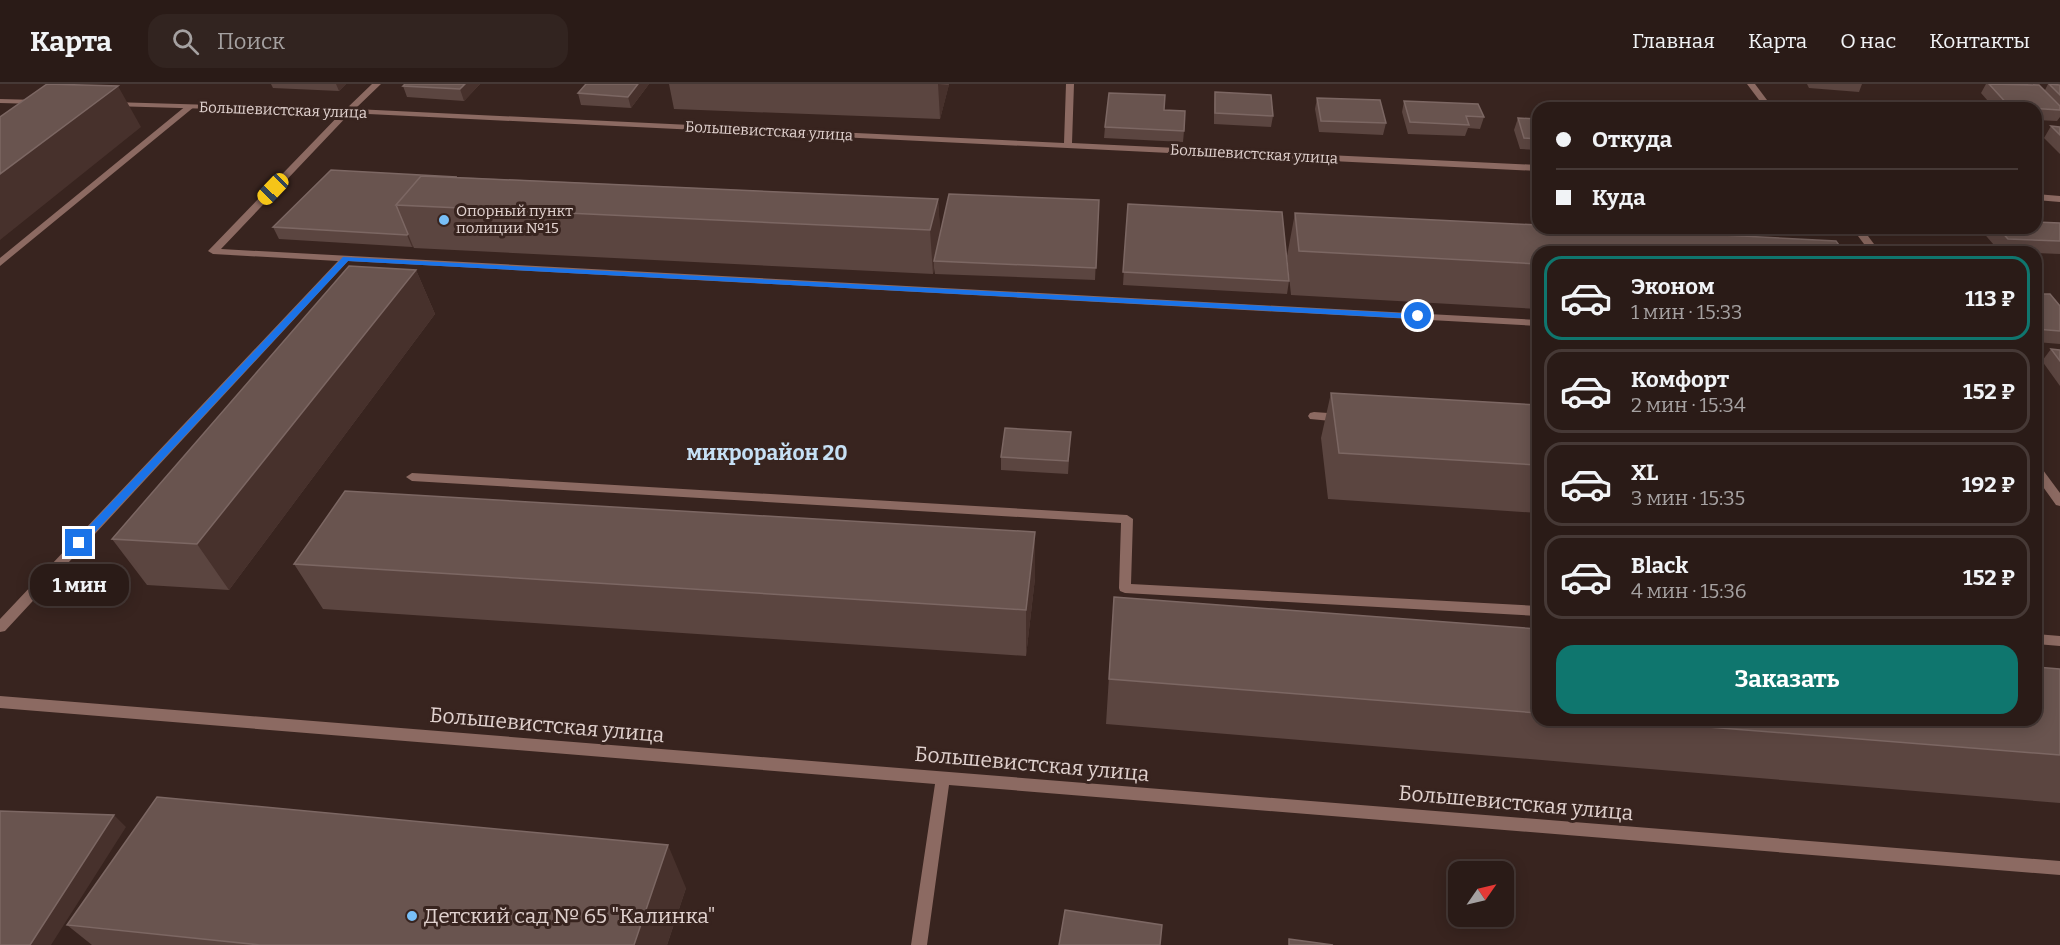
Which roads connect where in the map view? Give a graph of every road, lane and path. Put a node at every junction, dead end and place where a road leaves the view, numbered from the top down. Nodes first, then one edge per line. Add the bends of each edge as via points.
1 (377, 84) edge
2 (1070, 84) edge
3 (1751, 84) edge
4 (0, 100) edge
5 (49, 102) edge
6 (1764, 102) edge
7 (96, 104) edge
8 (190, 107) junction
9 (348, 111) junction
10 (1068, 146) junction
11 (1532, 168) edge
12 (2042, 198) edge
13 (2060, 199) edge
14 (346, 258) junction
15 (0, 263) edge
16 (1532, 323) edge
17 (1314, 416) dead end
18 (1349, 418) edge
19 (412, 477) dead end
20 (2042, 477) edge
21 (2060, 502) edge
22 (1532, 611) edge
23 (0, 627) edge
24 (2042, 640) edge
25 (2060, 641) edge
26 (0, 702) edge
27 (943, 777) junction
28 (2060, 868) edge
29 (919, 945) edge

1 - 9 street
2 - 10 street
3 - 6 street
4 - 5 street
7 - 8 street, Большевистская улица
8 - 9 street, Большевистская улица
8 - 15 street
9 - 10 street, Большевистская улица
9 - 14 street via 213,251
10 - 11 street, Большевистская улица
12 - 13 street
14 - 16 street
14 - 23 street
17 - 18 street
19 - 22 street via 1127,519 1125,588
20 - 21 street
24 - 25 street
26 - 27 street, Большевистская улица
27 - 28 street, Большевистская улица
27 - 29 street

